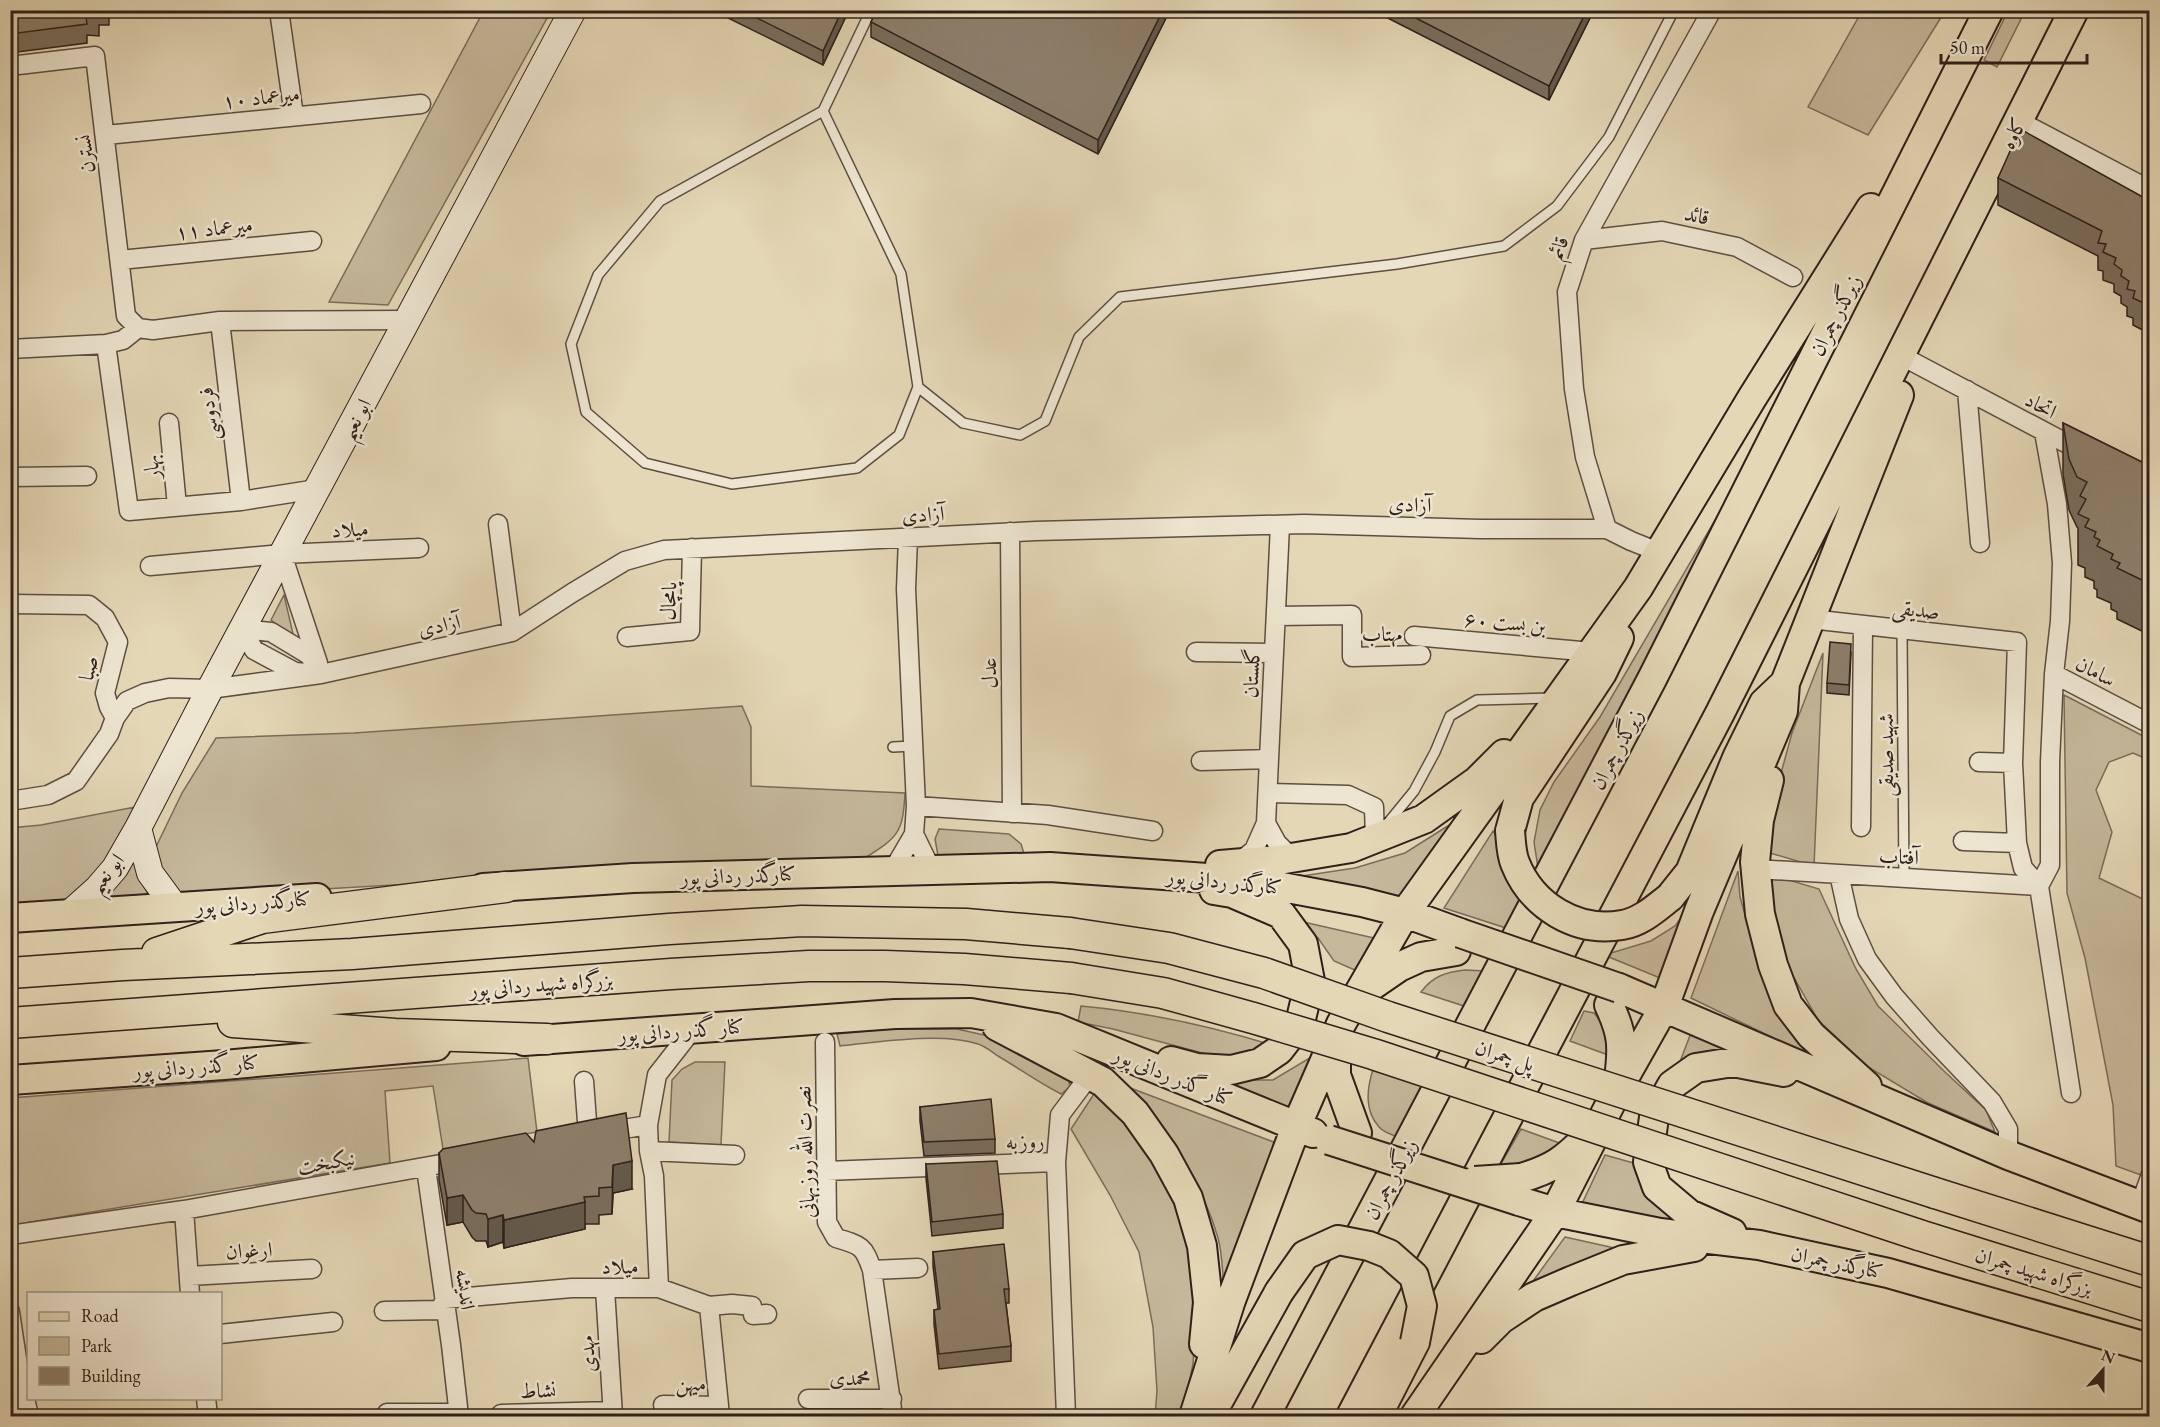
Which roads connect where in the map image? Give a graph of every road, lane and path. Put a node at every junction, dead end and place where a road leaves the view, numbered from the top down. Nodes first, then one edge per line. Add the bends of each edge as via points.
1 (279, 10) edge
2 (573, 10) edge
3 (871, 10) edge
4 (1674, 10) edge
5 (1712, 10) edge
6 (1989, 10) edge
7 (2074, 10) edge
8 (10, 66) edge
9 (1956, 75) junction
10 (421, 104) dead end
11 (823, 111) junction
12 (294, 116) junction
13 (2019, 121) junction
14 (106, 135) junction
15 (2150, 190) edge
16 (1584, 240) junction
17 (312, 241) dead end
18 (1951, 255) junction
19 (120, 260) junction
20 (1793, 277) dead end
21 (407, 320) junction
22 (220, 321) junction
23 (138, 328) junction
24 (106, 344) junction
25 (10, 349) edge
26 (1912, 362) junction
27 (918, 387) junction
28 (1967, 390) junction
29 (169, 423) dead end
30 (2044, 432) junction
31 (2097, 459) edge
32 (87, 476) dead end
33 (10, 477) edge
34 (317, 489) junction
35 (241, 501) junction
36 (177, 506) junction
37 (498, 524) dead end
38 (1280, 525) junction
39 (1607, 529) junction
40 (1010, 532) junction
41 (908, 537) junction
42 (1980, 543) dead end
43 (419, 548) dead end
44 (692, 548) junction
45 (1660, 553) junction
46 (282, 555) junction
47 (150, 566) dead end
48 (12, 604) dead end
49 (1276, 616) junction
50 (1810, 619) junction
51 (1863, 626) junction
52 (242, 629) junction
53 (1902, 630) junction
54 (512, 632) junction
55 (1414, 636) dead end
56 (627, 637) dead end
57 (1196, 652) dead end
58 (1592, 652) junction
59 (1274, 653) junction
60 (1421, 655) dead end
61 (321, 674) junction
62 (2054, 674) junction
63 (1785, 683) junction
64 (210, 689) junction
65 (1560, 697) junction
66 (116, 718) junction
67 (2150, 724) edge
68 (1773, 733) junction
69 (913, 746) junction
70 (893, 747) dead end
71 (1269, 759) junction
72 (1201, 761) dead end
73 (1979, 762) dead end
74 (2013, 763) junction
75 (1268, 793) junction
76 (10, 801) edge
77 (916, 806) junction
78 (1012, 813) junction
79 (1266, 823) junction
80 (1861, 826) dead end
81 (138, 828) junction
82 (1153, 831) dead end
83 (915, 834) junction
84 (1375, 839) junction
85 (1963, 842) dead end
86 (2017, 843) junction
87 (1292, 858) junction
88 (1236, 864) junction
89 (1050, 867) junction
90 (931, 869) junction
91 (1756, 869) junction
92 (893, 870) junction
93 (1839, 874) junction
94 (1904, 879) junction
95 (2039, 886) junction
96 (506, 887) junction
97 (175, 907) junction
98 (1405, 913) junction
99 (69, 914) junction
100 (10, 918) edge
101 (1070, 933) joint
102 (1458, 942) junction
103 (123, 965) junction
104 (10, 973) edge
105 (1071, 978) joint
106 (1357, 996) junction
107 (1614, 997) junction
108 (1664, 1007) junction
109 (971, 1013) junction
110 (125, 1015) junction
111 (10, 1023) edge
112 (1056, 1028) junction
113 (693, 1029) junction
114 (1336, 1035) junction
115 (547, 1039) junction
116 (825, 1042) dead end
117 (1090, 1075) junction
118 (10, 1080) edge
119 (584, 1081) dead end
120 (1619, 1087) junction
121 (2071, 1093) dead end
122 (1884, 1101) junction
123 (648, 1125) junction
124 (1600, 1125) junction
125 (1296, 1127) junction
126 (649, 1152) junction
127 (735, 1155) dead end
128 (2008, 1155) junction
129 (483, 1156) edge
130 (1056, 1162) junction
131 (1403, 1164) junction
132 (2150, 1164) edge
133 (426, 1168) junction
134 (826, 1171) junction
135 (1520, 1190) junction
136 (2142, 1207) edge
137 (184, 1210) junction
138 (1555, 1212) junction
139 (10, 1234) edge
140 (1919, 1235) joint
141 (1759, 1245) junction
142 (2150, 1261) edge
143 (918, 1268) dead end
144 (312, 1269) dead end
145 (872, 1270) junction
146 (189, 1285) edge
147 (658, 1288) junction
148 (605, 1289) junction
149 (445, 1299) junction
150 (709, 1306) junction
151 (2150, 1307) edge
152 (384, 1311) dead end
153 (10, 1312) edge
154 (767, 1314) dead end
155 (333, 1322) dead end
156 (222, 1334) edge
157 (2150, 1348) edge
158 (24, 1371) edge
159 (1435, 1386) junction
160 (27, 1398) edge
161 (808, 1399) dead end
162 (27, 1400) edge
163 (206, 1400) edge
164 (663, 1405) dead end
165 (893, 1408) edge
166 (719, 1411) edge
167 (387, 1413) dead end
168 (501, 1414) dead end
169 (613, 1414) edge
170 (459, 1415) edge
171 (29, 1416) edge
172 (208, 1416) edge
173 (1066, 1416) edge
174 (1193, 1416) edge
175 (1210, 1416) edge
176 (1265, 1416) edge
177 (1351, 1416) edge
178 (1377, 1416) edge
179 (1414, 1416) edge

1 - 12 street
2 - 21 main road, ابو نعیم
3 - 11 lane
4 - 27 lane via 1609,137 1557,206 1504,246 1397,264 1120,297 1079,337 1045,421 1020,435 963,423
5 - 16 street, قائم
6 - 9 main road
7 - 13 main road, کاوه
8 - 14 street, نسترن via 95,56
9 - 45 main road via 1805,312
9 - 176 main road, زیرگذر چمران via 1652,679
10 - 12 street, میرعماد ۱۰
11 - 27 lane via 901,274
11 - 27 lane via 660,201 598,275 571,344 585,412 645,463 732,484 857,468 899,435
12 - 14 street, میرعماد ۱۰
13 - 15 street
13 - 18 main road, کاوه
14 - 19 street, نسترن
16 - 20 street, قائد via 1662,231 1737,247
16 - 39 street, قائم via 1567,292 1574,390 1585,457
17 - 19 street, میرعماد ۱۱
18 - 26 main road
18 - 177 main road via 1720,713
19 - 23 street, نسترن via 126,316
21 - 22 street
21 - 34 main road, ابو نعیم
22 - 23 street via 153,330
22 - 35 street, فردوسی
23 - 24 street via 123,340
24 - 25 street
24 - 36 street via 129,511
26 - 28 street, اتحاد
26 - 50 main road
28 - 30 street, اتحاد
28 - 42 street
29 - 36 street, بهار
30 - 31 street, اتحاد
30 - 62 street via 2057,504 2062,563
32 - 33 street
34 - 35 street
34 - 46 main road, ابو نعیم
35 - 36 street
37 - 54 street
38 - 39 street, آزادی
38 - 40 street, آزادی
38 - 49 street, گلستان
39 - 45 street, آزادی
40 - 41 street, آزادی
40 - 78 street, عدل
41 - 44 street, آزادی
41 - 69 street via 906,589
43 - 46 street, میلاد
44 - 54 street, آزادی via 664,550 625,561
44 - 56 street, پامچال via 690,631
45 - 58 main road
45 - 63 main road, bridge via 1602,674 1519,798 1509,831 1514,861 1527,886 1548,908 1574,922 1623,925 1648,915 1670,897 1690,872 1764,703
46 - 47 street, میلاد
46 - 52 main road, ابو نعیم
46 - 61 street
48 - 66 street, صبا via 89,605 105,618 118,642 105,693
49 - 59 street, گلستان
49 - 60 street, مهتاب via 1352,615 1352,657
50 - 51 street, صدیقی
50 - 63 main road
51 - 53 street, صدیقی
51 - 80 street
52 - 61 street via 271,632 309,655
52 - 64 main road, ابو نعیم
53 - 74 street, صدیقی via 2018,642
53 - 94 lane, شهید صدیقی
54 - 61 street, آزادی
55 - 58 street, بن بست ۶۰
57 - 59 street
58 - 65 main road
59 - 71 street, گلستان
61 - 64 street, آزادی
62 - 67 street, سامان
62 - 95 street via 2050,865
63 - 68 main road via 1784,711
64 - 66 street, آزادی via 169,688 146,693 127,700
64 - 81 main road, ابو نعیم
65 - 84 main road via 1477,781 1424,819
65 - 84 lane via 1477,700 1450,716 1414,791
65 - 98 main road
66 - 76 street, آزادی via 76,782 48,795
68 - 91 main road via 1773,764 1759,820
68 - 108 main road
69 - 70 lane
69 - 77 street
71 - 72 street
71 - 75 street, گلستان
73 - 74 street
74 - 86 street
75 - 79 street, گلستان
75 - 84 street via 1348,795 1374,807
77 - 78 street
77 - 83 street
78 - 82 street
79 - 87 street via 1276,843
79 - 88 street via 1254,850
81 - 97 main road, ابو نعیم via 150,873
81 - 99 main road, ابو نعیم via 115,868
83 - 90 street
83 - 92 street
84 - 87 main road via 1351,849
85 - 86 street
86 - 95 street via 2023,868
87 - 88 main road
88 - 89 main road
89 - 90 main road, کنارگذر ردانی پور
89 - 98 main road, کنارگذر ردانی پور via 1250,881
89 - 112 main road via 1232,893 1281,914 1303,944 1310,981 1300,1023 1279,1050 1260,1063 1231,1070 1197,1068
90 - 92 main road, کنارگذر ردانی پور
91 - 93 street, آفتاب
91 - 122 main road via 1760,914 1788,1005 1811,1035
92 - 96 main road, کنارگذر ردانی پور via 633,878
93 - 94 street, آفتاب
93 - 128 street via 1849,919 1866,959 1930,1037 1992,1102 2008,1129
94 - 95 street, آفتاب
95 - 121 street
96 - 97 main road, کنارگذر ردانی پور
96 - 103 highway via 262,918
97 - 99 main road, کنارگذر ردانی پور
98 - 102 main road, کنارگذر ردانی پور
98 - 106 main road
99 - 100 main road, کنارگذر ردانی پور
101 - 103 highway, بزرگراه شهید ردانی پور via 966,924 802,921 352,954
101 - 142 highway, پل چمران, bridge via 1169,948 1264,973 1388,1017
102 - 106 main road via 1399,967
102 - 107 main road, bridge via 1551,964
103 - 104 highway, بزرگراه شهید ردانی پور
105 - 110 highway, بزرگراه شهید ردانی پور via 964,969 809,966
105 - 140 highway, پل چمران, bridge via 1163,993 1373,1054
106 - 114 main road
107 - 108 main road
107 - 120 main road via 1622,1050
108 - 120 main road
108 - 122 main road
109 - 112 main road, کنار گذر ردانی پور
109 - 113 main road, کنار گذر ردانی پور via 895,1014
109 - 117 main road
110 - 111 highway, بزرگراه شهید ردانی پور
110 - 115 highway via 394,1034
112 - 125 main road, کنار گذر ردانی پور
113 - 115 main road, کنار گذر ردانی پور
113 - 123 street, میلاد via 657,1075
114 - 125 main road
114 - 131 main road, bridge via 1336,1075 1357,1132
115 - 118 main road, کنار گذر ردانی پور
116 - 134 street, نصرت الله روزبهانی
117 - 130 street, روزبه via 1060,1115
117 - 174 main road via 1103,1082 1135,1113 1164,1154 1191,1207 1202,1246 1208,1302
119 - 123 street via 582,1136
120 - 124 main road
122 - 128 main road
122 - 141 main road via 1785,1072 1733,1062 1696,1068 1672,1085 1654,1117 1648,1162 1657,1187 1689,1214
123 - 126 street, میلاد
124 - 135 main road via 1571,1154
124 - 138 main road
125 - 131 main road, کنار گذر ردانی پور, bridge
125 - 174 main road via 1231,1300
126 - 127 street
126 - 147 street, میلاد via 654,1176
128 - 136 main road
129 - 133 street, نیکبخت
130 - 134 street, روزبه
130 - 173 street
131 - 135 main road, کنار گذر ردانی پور, bridge via 1458,1182
132 - 136 lane
133 - 137 street, نیکبخت
133 - 149 street, اندیشه
134 - 145 street, نصرت الله روزبهانی via 827,1222 836,1238 866,1251
135 - 138 main road, کنارگذر چمران
137 - 139 street, نیکبخت
137 - 146 street
138 - 141 main road, کنارگذر چمران via 1660,1233
138 - 159 main road
140 - 151 highway, بزرگراه شهید چمران
141 - 157 main road, کنارگذر چمران via 1888,1273
141 - 159 main road via 1697,1246 1623,1260 1534,1297 1501,1319
143 - 145 street
144 - 146 street, ارغوان
145 - 165 street, نصرت الله روزبهانی
147 - 148 street, میلاد
147 - 150 street
148 - 149 street, میلاد via 572,1288
148 - 169 street, مهدی
149 - 152 street via 440,1310
149 - 170 street, اندیشه
150 - 154 street via 752,1306 753,1315
150 - 166 street
153 - 158 street
155 - 156 street
158 - 160 street
159 - 179 main road
161 - 165 street, محمدی
162 - 171 street
163 - 172 street
164 - 166 street, میهن
167 - 170 street
168 - 169 street, نشاط
175 - 178 main road, bridge via 1279,1292 1305,1255 1338,1240 1389,1254 1414,1276 1422,1306 1414,1342

